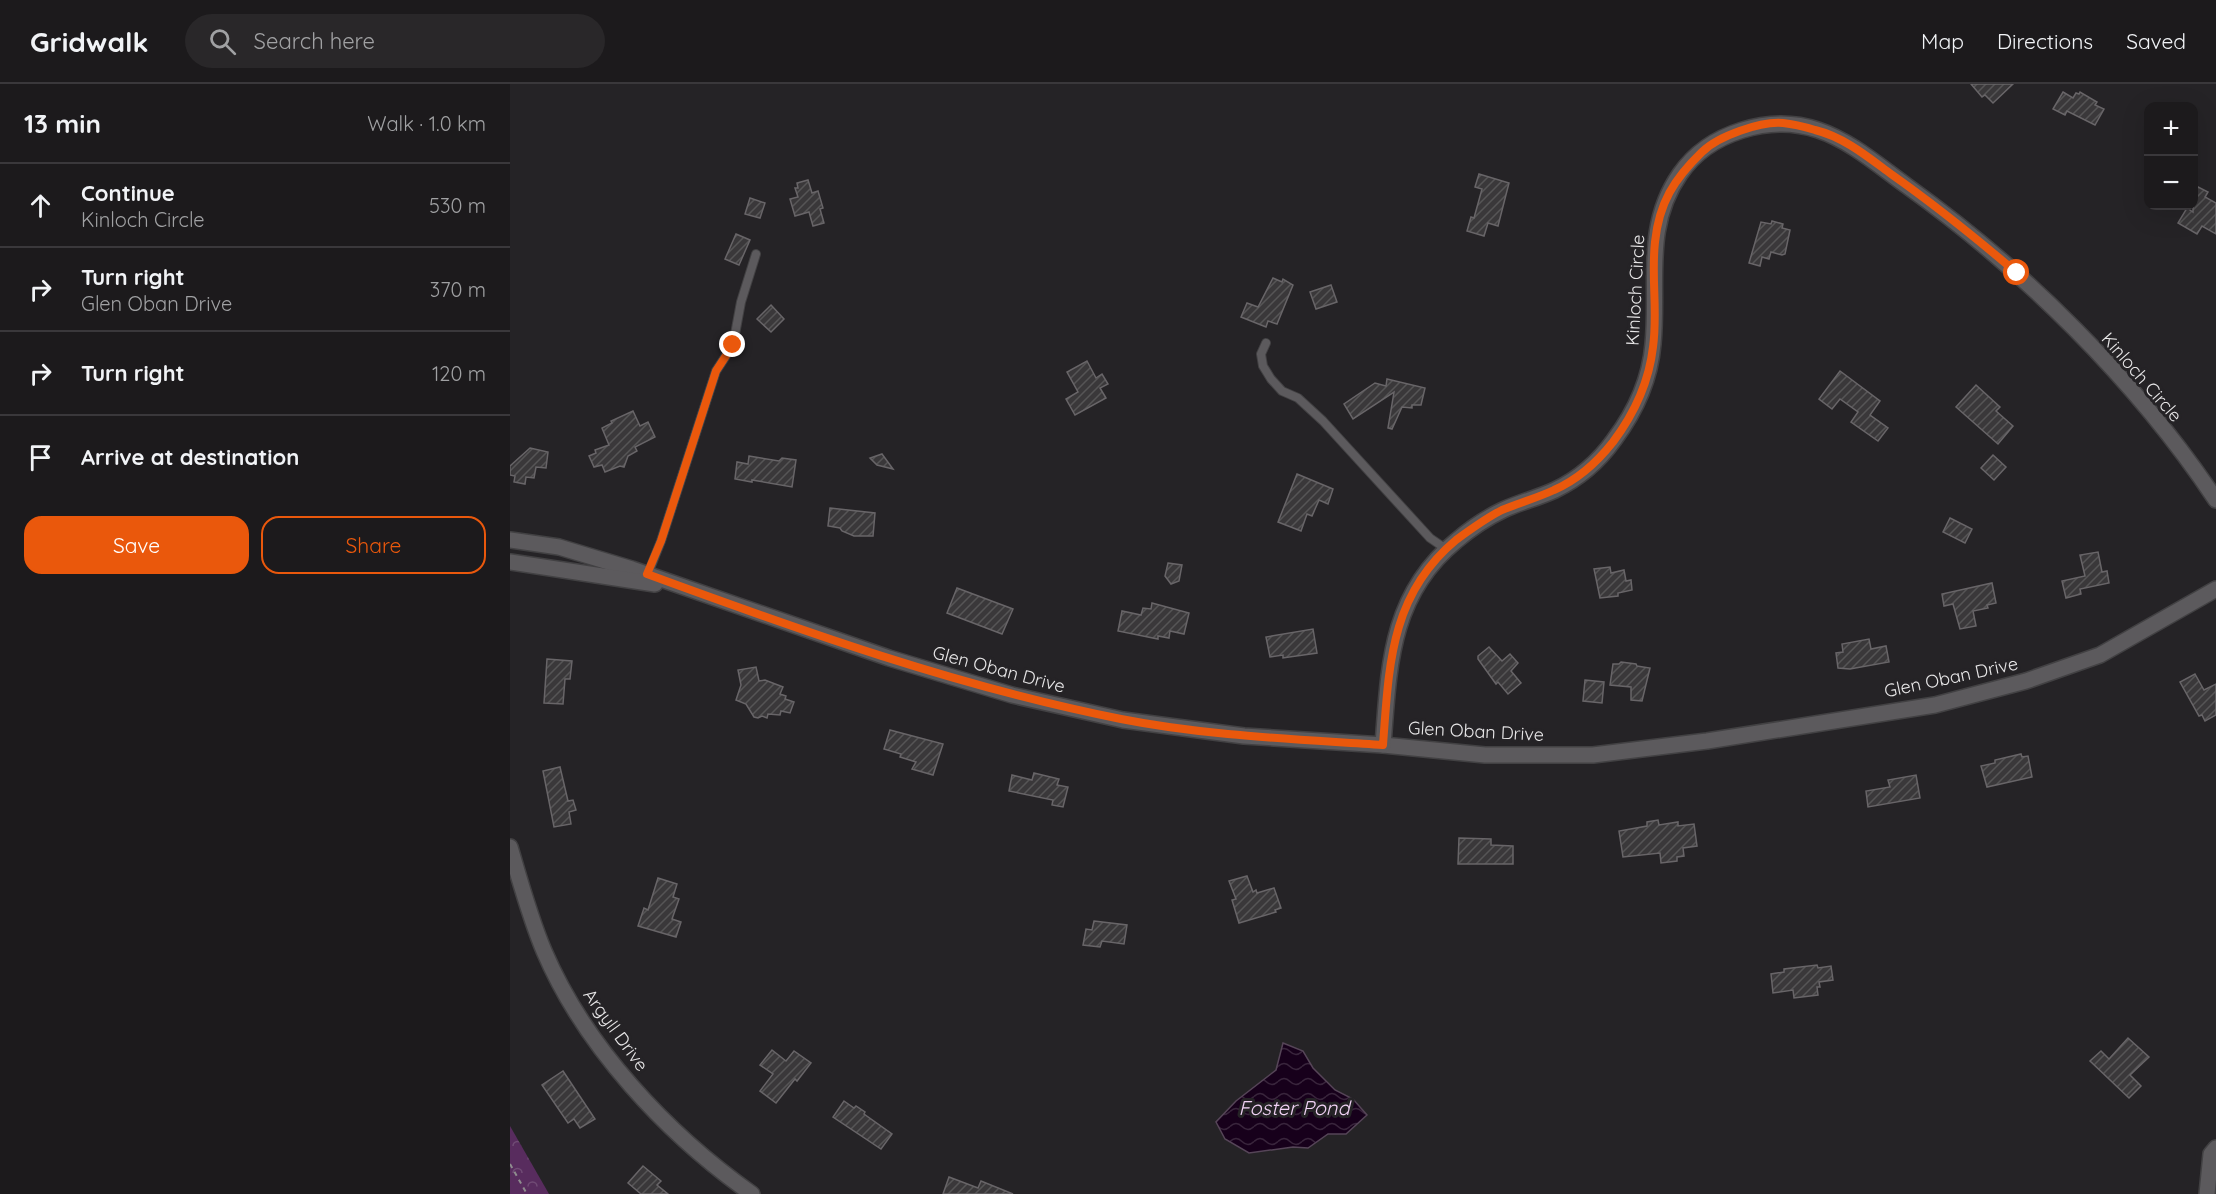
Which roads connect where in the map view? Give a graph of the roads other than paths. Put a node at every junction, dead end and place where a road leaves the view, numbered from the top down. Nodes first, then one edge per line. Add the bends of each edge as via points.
1 (756, 254) dead end
2 (1266, 343) dead end
3 (2216, 500) edge
4 (510, 540) edge
5 (1446, 549) junction
6 (510, 562) edge
7 (646, 578) junction
8 (2216, 589) edge
9 (1383, 745) junction
10 (510, 847) edge
11 (2216, 1148) edge
12 (752, 1194) edge
13 (2207, 1194) edge

1 - 7 lane via 733,345 716,371
2 - 5 lane via 1261,354 1271,379 1323,421 1430,538
3 - 5 street, Kinloch Circle via 2118,373 2017,273 1945,213 1854,147 1818,130 1781,123 1740,130 1708,146 1681,172 1661,208 1655,243 1653,345 1647,379 1632,414 1612,442 1591,467 1557,489 1501,511
4 - 7 street, Glen Oban Drive via 559,547
5 - 9 street, Kinloch Circle via 1418,582 1395,634 1388,669
6 - 7 street, Glen Oban Drive
7 - 9 street, Glen Oban Drive via 1012,695 1143,723 1244,736
8 - 9 street, Glen Oban Drive via 2100,655 2026,681 1935,705 1593,755 1485,755
10 - 12 street, Argyll Drive via 544,950 575,1011 646,1102 720,1171
11 - 13 street via 2211,1154

